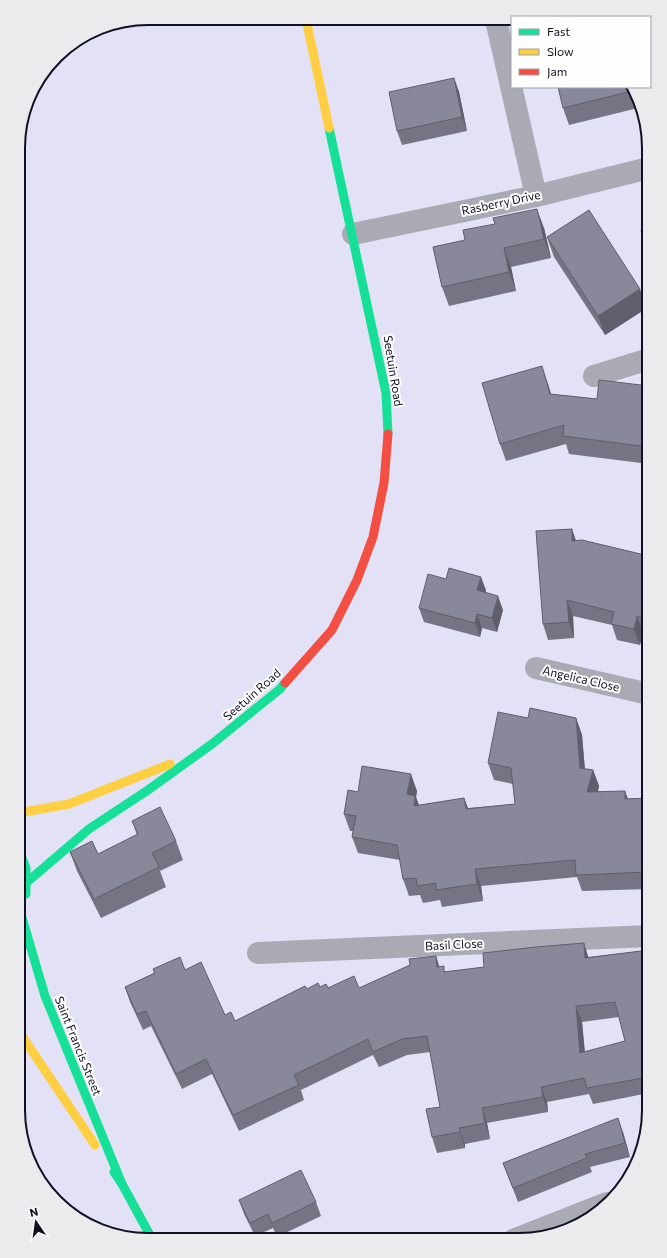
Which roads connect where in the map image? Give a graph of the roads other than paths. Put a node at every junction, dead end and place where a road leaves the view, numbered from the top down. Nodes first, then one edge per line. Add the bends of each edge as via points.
1 (307, 25) edge
2 (497, 25) edge
3 (511, 86) edge
4 (511, 88) edge
5 (642, 170) edge
6 (536, 196) junction
7 (353, 234) junction
8 (642, 361) edge
9 (594, 376) dead end
10 (536, 668) dead end
11 (642, 692) edge
12 (212, 744) junction
13 (25, 812) edge
14 (25, 866) edge
15 (26, 883) junction
16 (25, 898) edge
17 (25, 932) edge
18 (642, 936) edge
19 (258, 953) dead end
20 (25, 1040) edge
21 (122, 1184) junction
22 (591, 1209) edge
23 (533, 1232) edge
24 (149, 1233) edge

1 - 7 street, Seetuin Road
2 - 3 street
4 - 6 street
5 - 6 street, Rasberry Drive
6 - 7 street, Rasberry Drive
7 - 12 street, Seetuin Road via 386,393 388,434 384,483 373,537 357,580 332,630 280,689
8 - 9 street
10 - 11 street, Angelica Close
12 - 13 street via 69,804
12 - 15 street via 88,829
14 - 15 street, Saint Francis Street
15 - 16 street, Saint Francis Street
17 - 21 street, Saint Francis Street via 45,996
18 - 19 street, Basil Close
20 - 21 street, Saint Francis Street
21 - 24 street, Saint Francis Street
22 - 23 street

